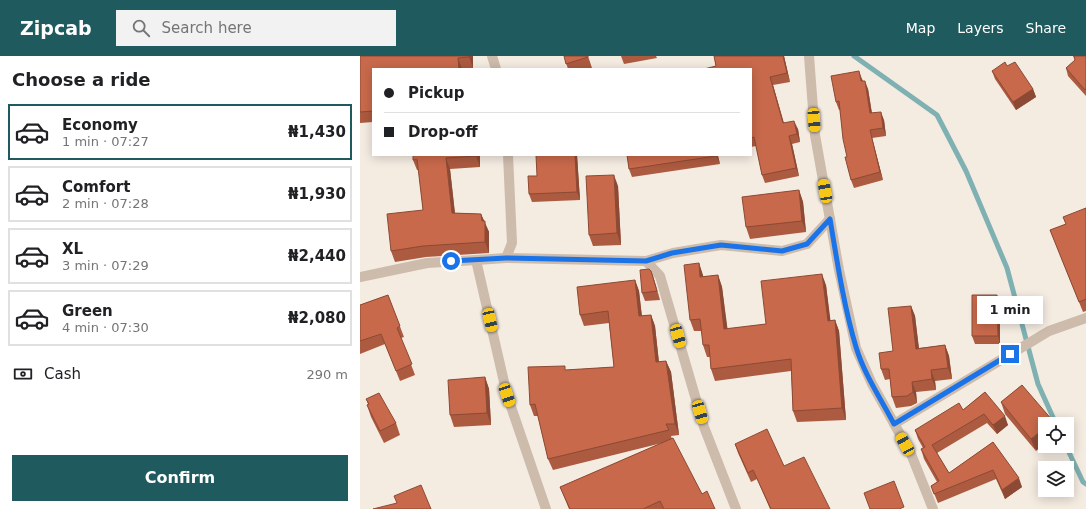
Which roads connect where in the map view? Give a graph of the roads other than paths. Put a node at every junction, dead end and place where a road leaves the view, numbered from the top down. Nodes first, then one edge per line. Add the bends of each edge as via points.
1 (492, 56) edge
2 (809, 56) edge
3 (496, 68) edge
4 (508, 156) edge
5 (830, 219) junction
6 (506, 258) junction
7 (476, 260) junction
8 (646, 261) junction
9 (360, 277) edge
10 (1086, 318) edge
11 (894, 424) junction
12 (546, 509) edge
13 (736, 509) edge
14 (933, 509) edge

1 - 3 street
2 - 5 street via 815,135
4 - 6 street via 512,243
5 - 8 street via 807,244 782,251 721,245 672,253
5 - 11 street via 856,348
6 - 7 street
6 - 8 street
7 - 9 street via 426,263
7 - 12 street via 507,395
8 - 13 street via 660,276 704,427
10 - 11 street via 1049,331
11 - 14 street via 911,454

